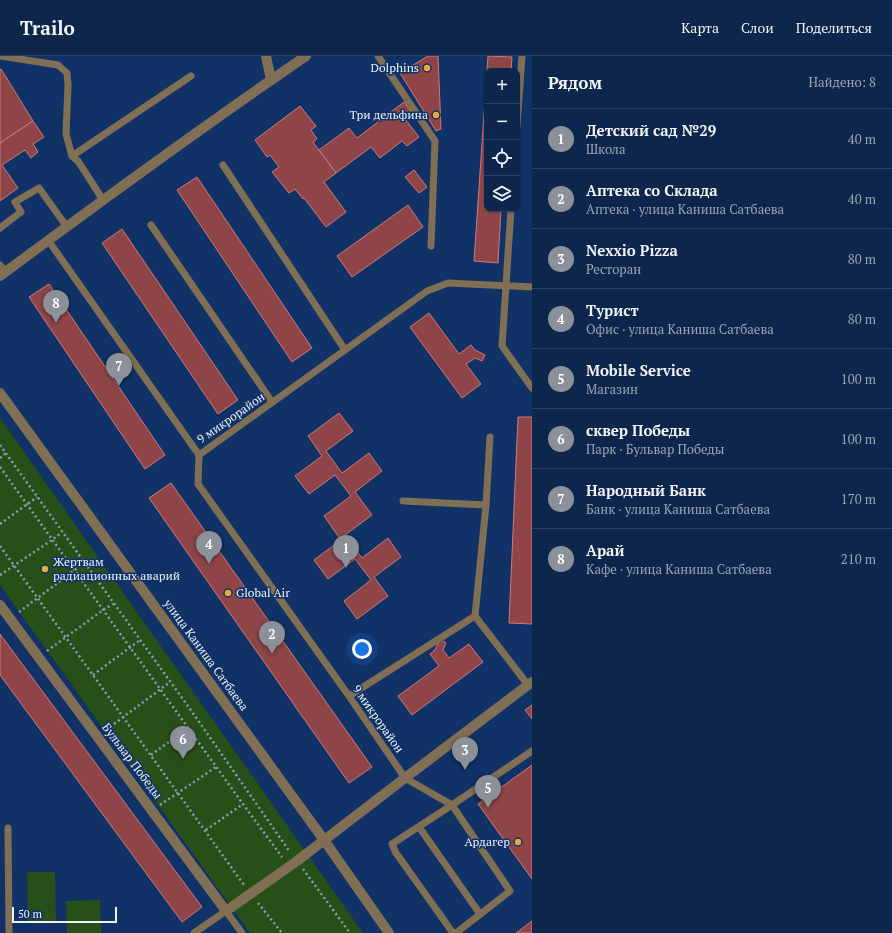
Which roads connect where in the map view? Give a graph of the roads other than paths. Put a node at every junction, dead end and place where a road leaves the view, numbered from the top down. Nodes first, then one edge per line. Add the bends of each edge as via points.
1 (0, 56) edge
2 (266, 56) edge
3 (306, 56) edge
4 (378, 56) edge
5 (522, 56) edge
6 (191, 76) dead end
7 (271, 80) junction
8 (519, 104) edge
9 (72, 156) junction
10 (223, 165) dead end
11 (103, 200) junction
12 (511, 212) edge
13 (151, 225) dead end
14 (67, 227) junction
15 (0, 228) edge
16 (48, 240) junction
17 (431, 246) dead end
18 (2, 271) edge
19 (506, 286) junction
20 (532, 287) edge
21 (345, 350) junction
22 (532, 388) edge
23 (0, 393) edge
24 (272, 402) junction
25 (490, 438) dead end
26 (198, 455) junction
27 (403, 501) dead end
28 (486, 505) junction
29 (0, 605) edge
30 (475, 616) junction
31 (530, 683) edge
32 (349, 696) junction
33 (532, 751) edge
34 (405, 778) junction
35 (452, 805) junction
36 (419, 827) junction
37 (8, 828) dead end
38 (324, 840) junction
39 (226, 911) junction
40 (480, 914) junction
41 (9, 933) edge
42 (194, 933) edge
43 (242, 933) edge
44 (389, 933) edge
45 (455, 933) edge

1 - 9 lane via 58,65 67,73 66,134
2 - 7 street
3 - 7 street
4 - 17 lane via 435,141
5 - 8 lane
6 - 9 lane
7 - 11 street
9 - 11 lane via 78,161
10 - 21 lane
11 - 14 street
12 - 19 lane
13 - 24 lane
14 - 15 lane via 39,188 15,202 21,212
14 - 16 street
16 - 18 street
16 - 26 lane
19 - 20 lane, 9 микрорайон
19 - 21 lane, 9 микрорайон via 448,283 427,291
19 - 22 lane via 502,346
21 - 24 lane, 9 микрорайон
23 - 38 street, улица Каниша Сатбаева
24 - 26 lane, 9 микрорайон
25 - 28 lane
26 - 32 lane, 9 микрорайон via 198,484
27 - 28 lane
28 - 30 lane
29 - 39 street, Бульвар Победы
30 - 31 lane
30 - 32 lane
31 - 34 street
32 - 34 lane, 9 микрорайон
33 - 35 lane
34 - 35 lane
34 - 38 street
35 - 36 lane
35 - 40 lane via 510,891
36 - 40 lane
36 - 45 lane via 392,844
37 - 41 lane
38 - 39 street
38 - 44 street, улица Каниша Сатбаева
39 - 42 lane
39 - 43 lane, Бульвар Победы
40 - 45 lane

